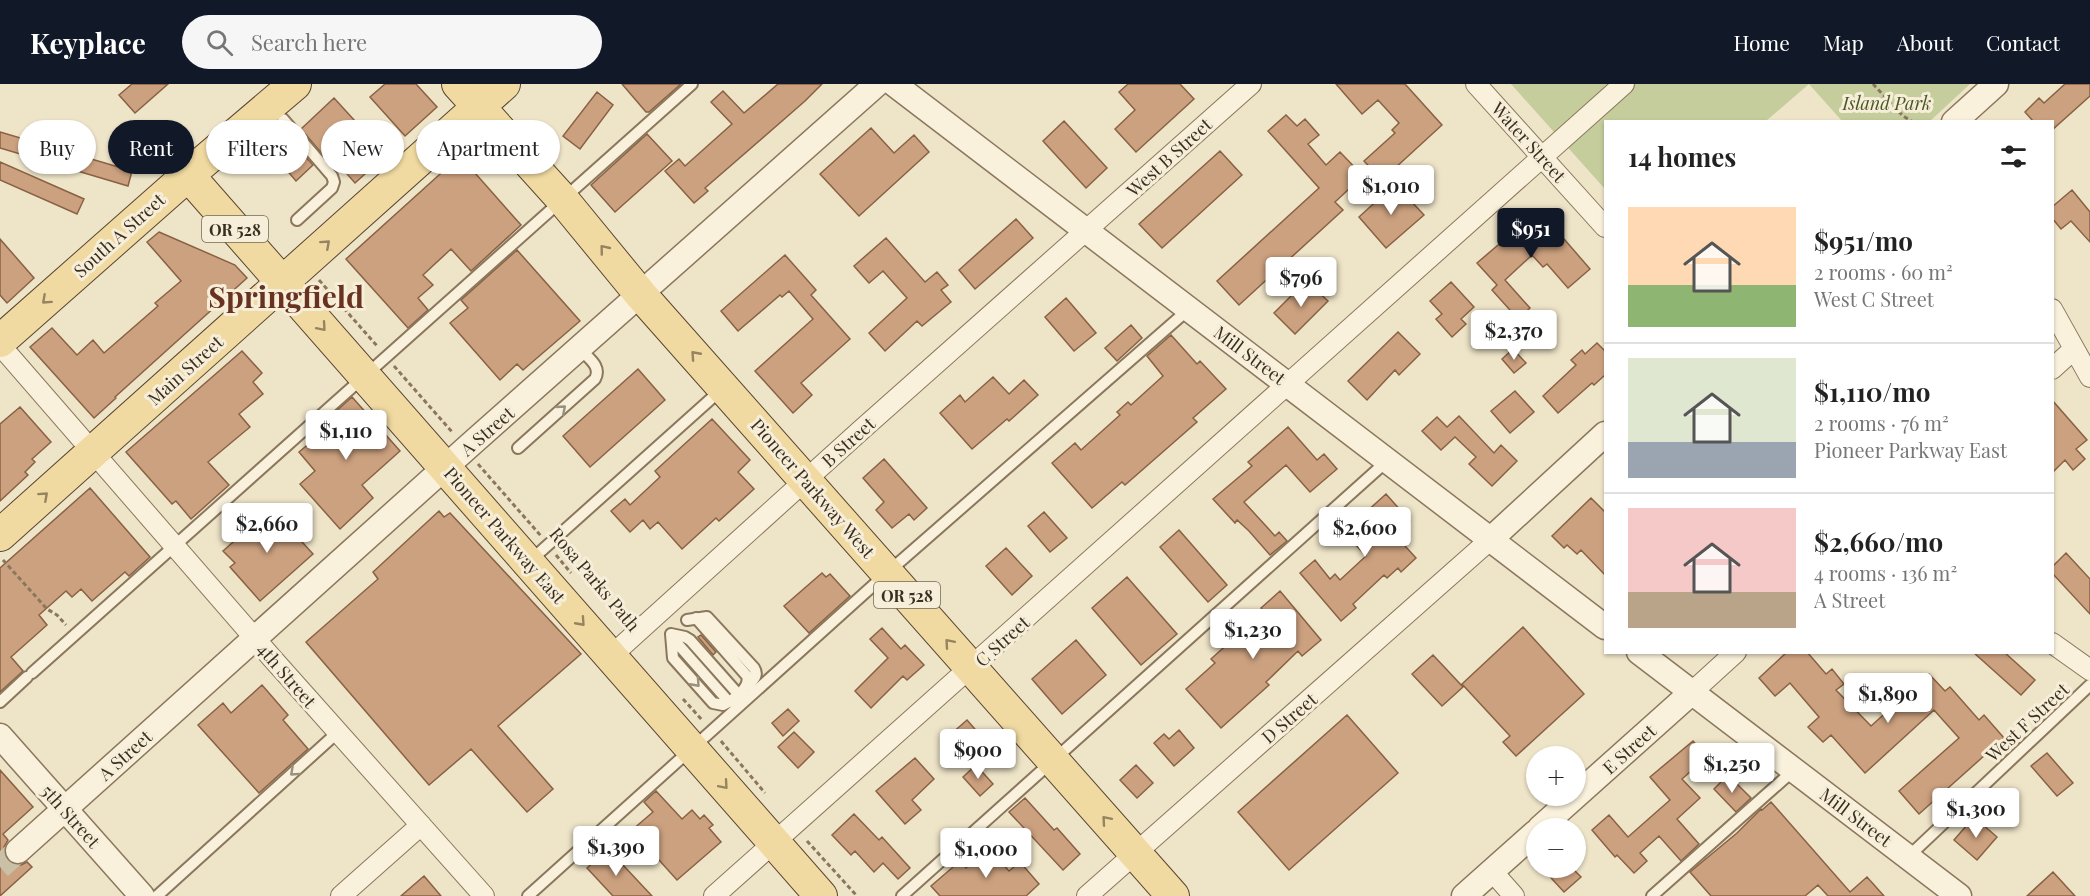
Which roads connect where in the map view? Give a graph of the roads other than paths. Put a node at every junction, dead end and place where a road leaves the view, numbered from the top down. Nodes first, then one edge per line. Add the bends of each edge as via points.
1 (295, 84) edge
2 (458, 84) edge
3 (504, 84) edge
4 (692, 84) edge
5 (877, 84) edge
6 (894, 84) edge
7 (1251, 84) edge
8 (1476, 84) edge
9 (1624, 84) edge
10 (1996, 84) edge
11 (478, 107) junction
12 (283, 119) dead end
13 (1956, 120) edge
14 (1542, 156) junction
15 (188, 175) junction
16 (562, 200) junction
17 (297, 220) dead end
18 (1604, 226) edge
19 (1087, 230) junction
20 (283, 283) junction
21 (641, 295) junction
22 (1189, 308) junction
23 (2054, 313) edge
24 (0, 343) edge
25 (580, 349) junction
26 (2074, 349) junction
27 (375, 366) junction
28 (2054, 367) edge
29 (2090, 377) edge
30 (1288, 384) junction
31 (724, 387) junction
32 (1604, 435) edge
33 (518, 448) dead end
34 (93, 452) junction
35 (456, 459) junction
36 (1387, 461) junction
37 (806, 481) junction
38 (1491, 539) junction
39 (173, 546) junction
40 (1, 547) edge
41 (538, 554) junction
42 (887, 573) junction
43 (691, 619) dead end
44 (1604, 626) edge
45 (255, 639) junction
46 (2054, 644) edge
47 (1642, 654) edge
48 (1734, 654) edge
49 (611, 656) junction
50 (971, 668) junction
51 (2090, 670) edge
52 (2090, 685) edge
53 (1691, 693) junction
54 (738, 694) junction
55 (0, 702) edge
56 (338, 732) junction
57 (0, 736) edge
58 (702, 740) junction
59 (1053, 759) junction
60 (1795, 770) junction
61 (65, 809) junction
62 (1551, 818) edge
63 (421, 825) junction
64 (783, 835) junction
65 (1526, 841) edge
66 (18, 851) tunnel mouth
67 (1135, 854) junction
68 (1908, 857) junction
69 (1492, 871) junction
70 (142, 896) edge
71 (157, 896) edge
72 (341, 896) edge
73 (484, 896) edge
74 (528, 896) edge
75 (714, 896) edge
76 (821, 896) edge
77 (902, 896) edge
78 (1087, 896) edge
79 (1173, 896) edge
80 (1464, 896) edge
81 (1514, 896) edge
82 (1652, 896) edge
83 (1959, 896) edge

1 - 15 main road, South A Street
2 - 11 main road, OR 528
3 - 11 main road, Main Street
4 - 16 lane
5 - 21 street, A Street
6 - 19 street, Mill Street
7 - 19 street, West B Street
8 - 14 street, Water Street
9 - 14 street, C Street
10 - 13 street
11 - 16 main road, Pioneer Parkway West / OR 528
20 -> 11 main road, Main Street
12 - 17 lane via 334,182
14 - 18 street, Water Street
14 - 30 street, C Street
15 - 20 main road, Pioneer Parkway East / OR 528
15 -> 24 main road, South A Street
21 -> 16 main road, Pioneer Parkway West / OR 528
16 - 27 lane
19 - 22 street, Mill Street
19 - 37 street, B Street
20 -> 27 main road, Pioneer Parkway East / OR 528
20 - 34 main road, Main Street
21 - 25 street, A Street
31 -> 21 main road, Pioneer Parkway West / OR 528
22 - 30 street, Mill Street
22 - 42 lane
23 - 26 street
24 - 34 street, 4th Street
33 -> 25 lane via 598,375 597,367
25 - 35 street, A Street
26 - 28 street
26 - 29 street
27 - 35 main road, Pioneer Parkway East / OR 528
27 - 39 lane
30 - 36 street, Mill Street
30 - 50 street, C Street
31 - 37 main road, Pioneer Parkway West / OR 528
31 - 41 lane
32 - 38 street
34 - 39 street, 4th Street
40 -> 34 main road, Main Street
35 - 41 main road, Pioneer Parkway East / OR 528
35 - 45 street, A Street
36 - 38 street, Mill Street
36 - 59 lane
37 - 42 main road, Pioneer Parkway West / OR 528
37 - 49 street, B Street
38 - 44 street, Mill Street
38 - 67 street, D Street
39 - 45 street, 4th Street
39 - 55 lane
41 -> 49 main road, Pioneer Parkway East / OR 528
50 -> 42 main road, Pioneer Parkway West / OR 528
42 - 58 lane
43 - 54 lane via 744,671 749,681
45 - 56 street, 4th Street
45 - 61 street, A Street
46 - 51 street
47 - 53 street, Mill Street
48 - 53 street
49 - 58 main road, Pioneer Parkway East / OR 528
50 - 59 main road, Pioneer Parkway West / OR 528
50 - 64 street, C Street
52 - 68 lane, West F Street
53 - 60 street, Mill Street
53 - 62 street, E Street
54 -> 54 lane via 690,640 671,634 673,658 713,703 723,705
56 - 63 street, 4th Street
56 -> 71 lane
57 - 61 street, 5th Street
58 -> 64 main road, Pioneer Parkway East / OR 528
58 - 74 lane
67 -> 59 main road, Pioneer Parkway West / OR 528
59 - 77 lane
60 - 68 street, Mill Street
60 - 82 lane
61 - 66 street, A Street
61 - 70 street, 5th Street
63 - 72 street
63 - 73 street, 4th Street
64 - 75 street, C Street
64 - 76 main road, Pioneer Parkway East / OR 528
65 - 69 street
67 - 78 street, D Street
67 - 79 main road, Pioneer Parkway West / OR 528
68 - 83 street, Mill Street
69 - 80 street
69 - 81 street

